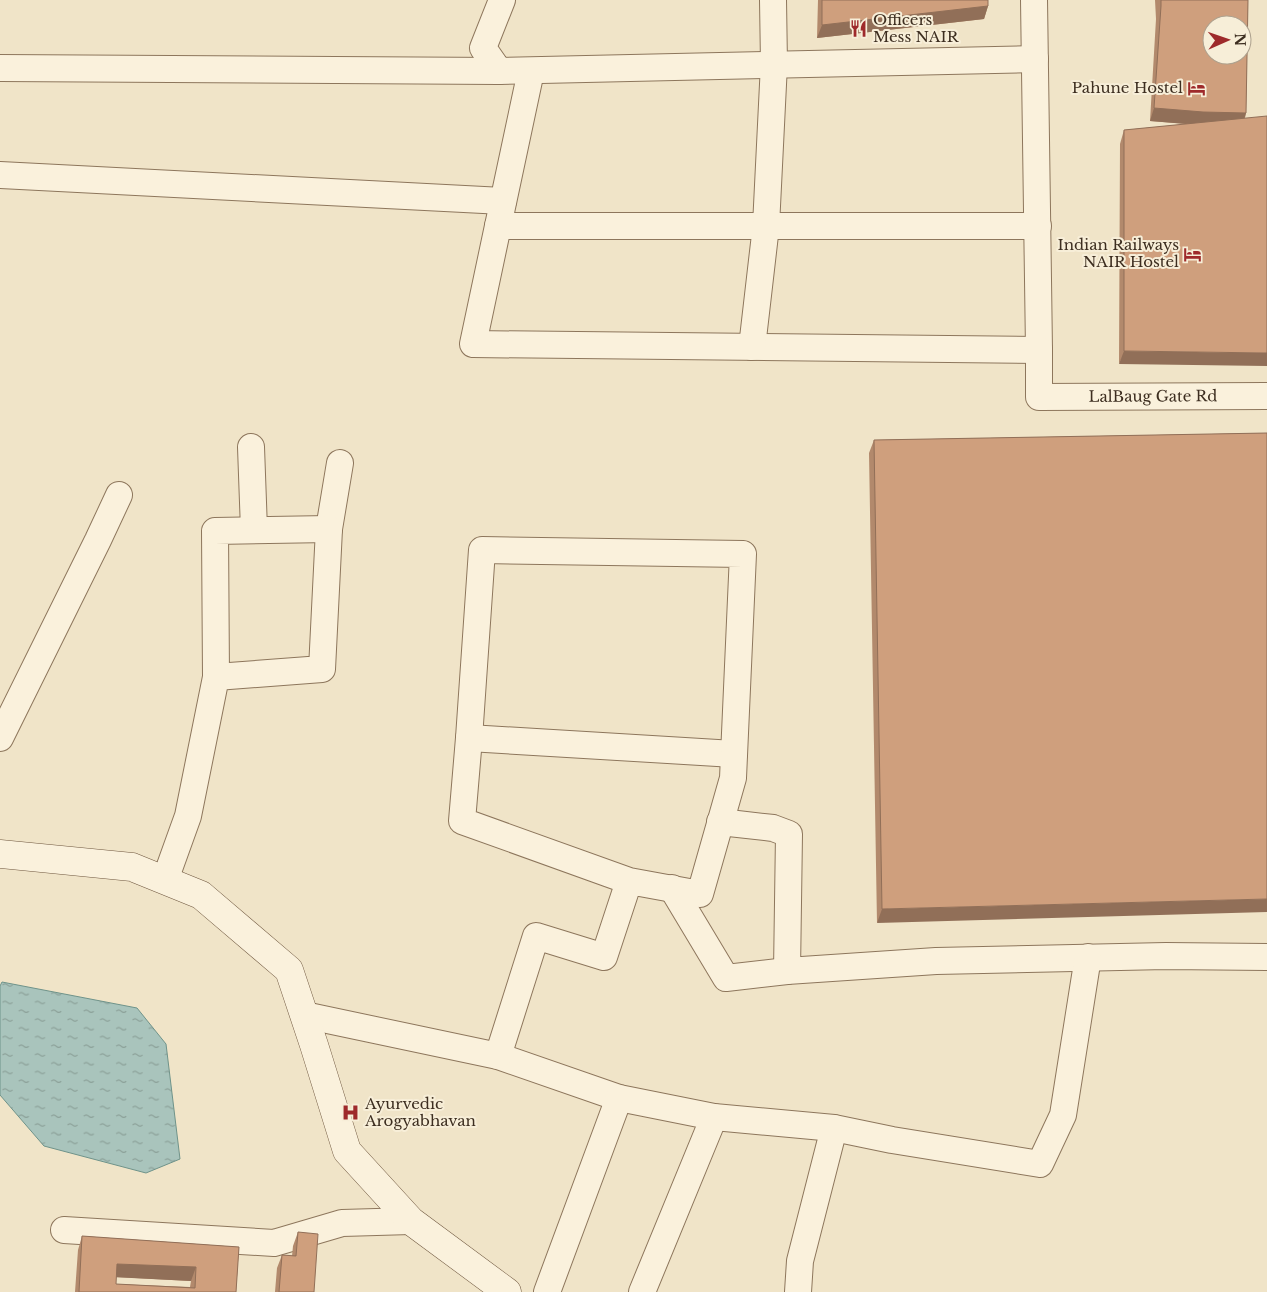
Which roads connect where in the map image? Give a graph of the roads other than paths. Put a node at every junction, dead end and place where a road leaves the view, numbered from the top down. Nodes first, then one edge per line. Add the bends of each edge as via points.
1 (502, 0) edge
2 (773, 0) edge
3 (1034, 0) edge
4 (1034, 59) junction
5 (774, 64) junction
6 (0, 68) edge
7 (499, 71) junction
8 (531, 71) junction
9 (0, 175) edge
10 (503, 201) junction
11 (498, 226) junction
12 (766, 226) junction
13 (1038, 226) junction
14 (752, 347) junction
15 (1039, 350) junction
16 (1267, 396) edge
17 (251, 447) dead end
18 (340, 462) dead end
19 (119, 495) dead end
20 (328, 529) junction
21 (254, 530) junction
22 (216, 677) junction
23 (0, 738) edge
24 (469, 738) junction
25 (734, 754) junction
26 (720, 822) junction
27 (0, 854) edge
28 (165, 880) junction
29 (629, 881) junction
30 (672, 888) junction
31 (1088, 957) junction
32 (1267, 957) edge
33 (787, 971) junction
34 (304, 1015) junction
35 (498, 1056) junction
36 (619, 1098) junction
37 (714, 1117) junction
38 (834, 1128) junction
39 (411, 1221) junction
40 (64, 1230) dead end
41 (506, 1292) edge
42 (547, 1292) edge
43 (642, 1292) edge
44 (798, 1292) edge

1 - 7 street via 483,48
2 - 5 street
3 - 4 street
4 - 5 street
4 - 13 street
5 - 8 street
5 - 12 street
6 - 7 street
7 - 8 street
8 - 10 street
9 - 10 street
10 - 11 street
11 - 12 street
11 - 14 street via 473,344
12 - 13 street
12 - 14 street
13 - 15 street
14 - 15 street
15 - 16 street, LalBaug Gate Rd via 1039,396
17 - 21 street
18 - 20 street
19 - 23 street
20 - 21 street
20 - 22 street via 322,668
21 - 22 street via 215,531
22 - 28 street via 188,816
24 - 25 street
24 - 25 street via 482,550 743,554
24 - 29 street via 462,821
25 - 26 street via 733,778
26 - 30 street via 700,894
26 - 33 street via 774,828 789,834
27 - 28 street via 132,867
28 - 34 street via 202,895 289,970
29 - 30 street
29 - 35 street via 604,956 536,936
30 - 33 street via 726,978
31 - 32 street
31 - 33 street via 936,961
31 - 38 street via 1063,1115 1040,1164
34 - 35 street
34 - 39 street via 347,1151
35 - 36 street
36 - 37 street
36 - 42 street
37 - 38 street
37 - 43 street
38 - 44 street via 800,1261
39 - 40 street via 342,1223 274,1243
39 - 41 street

